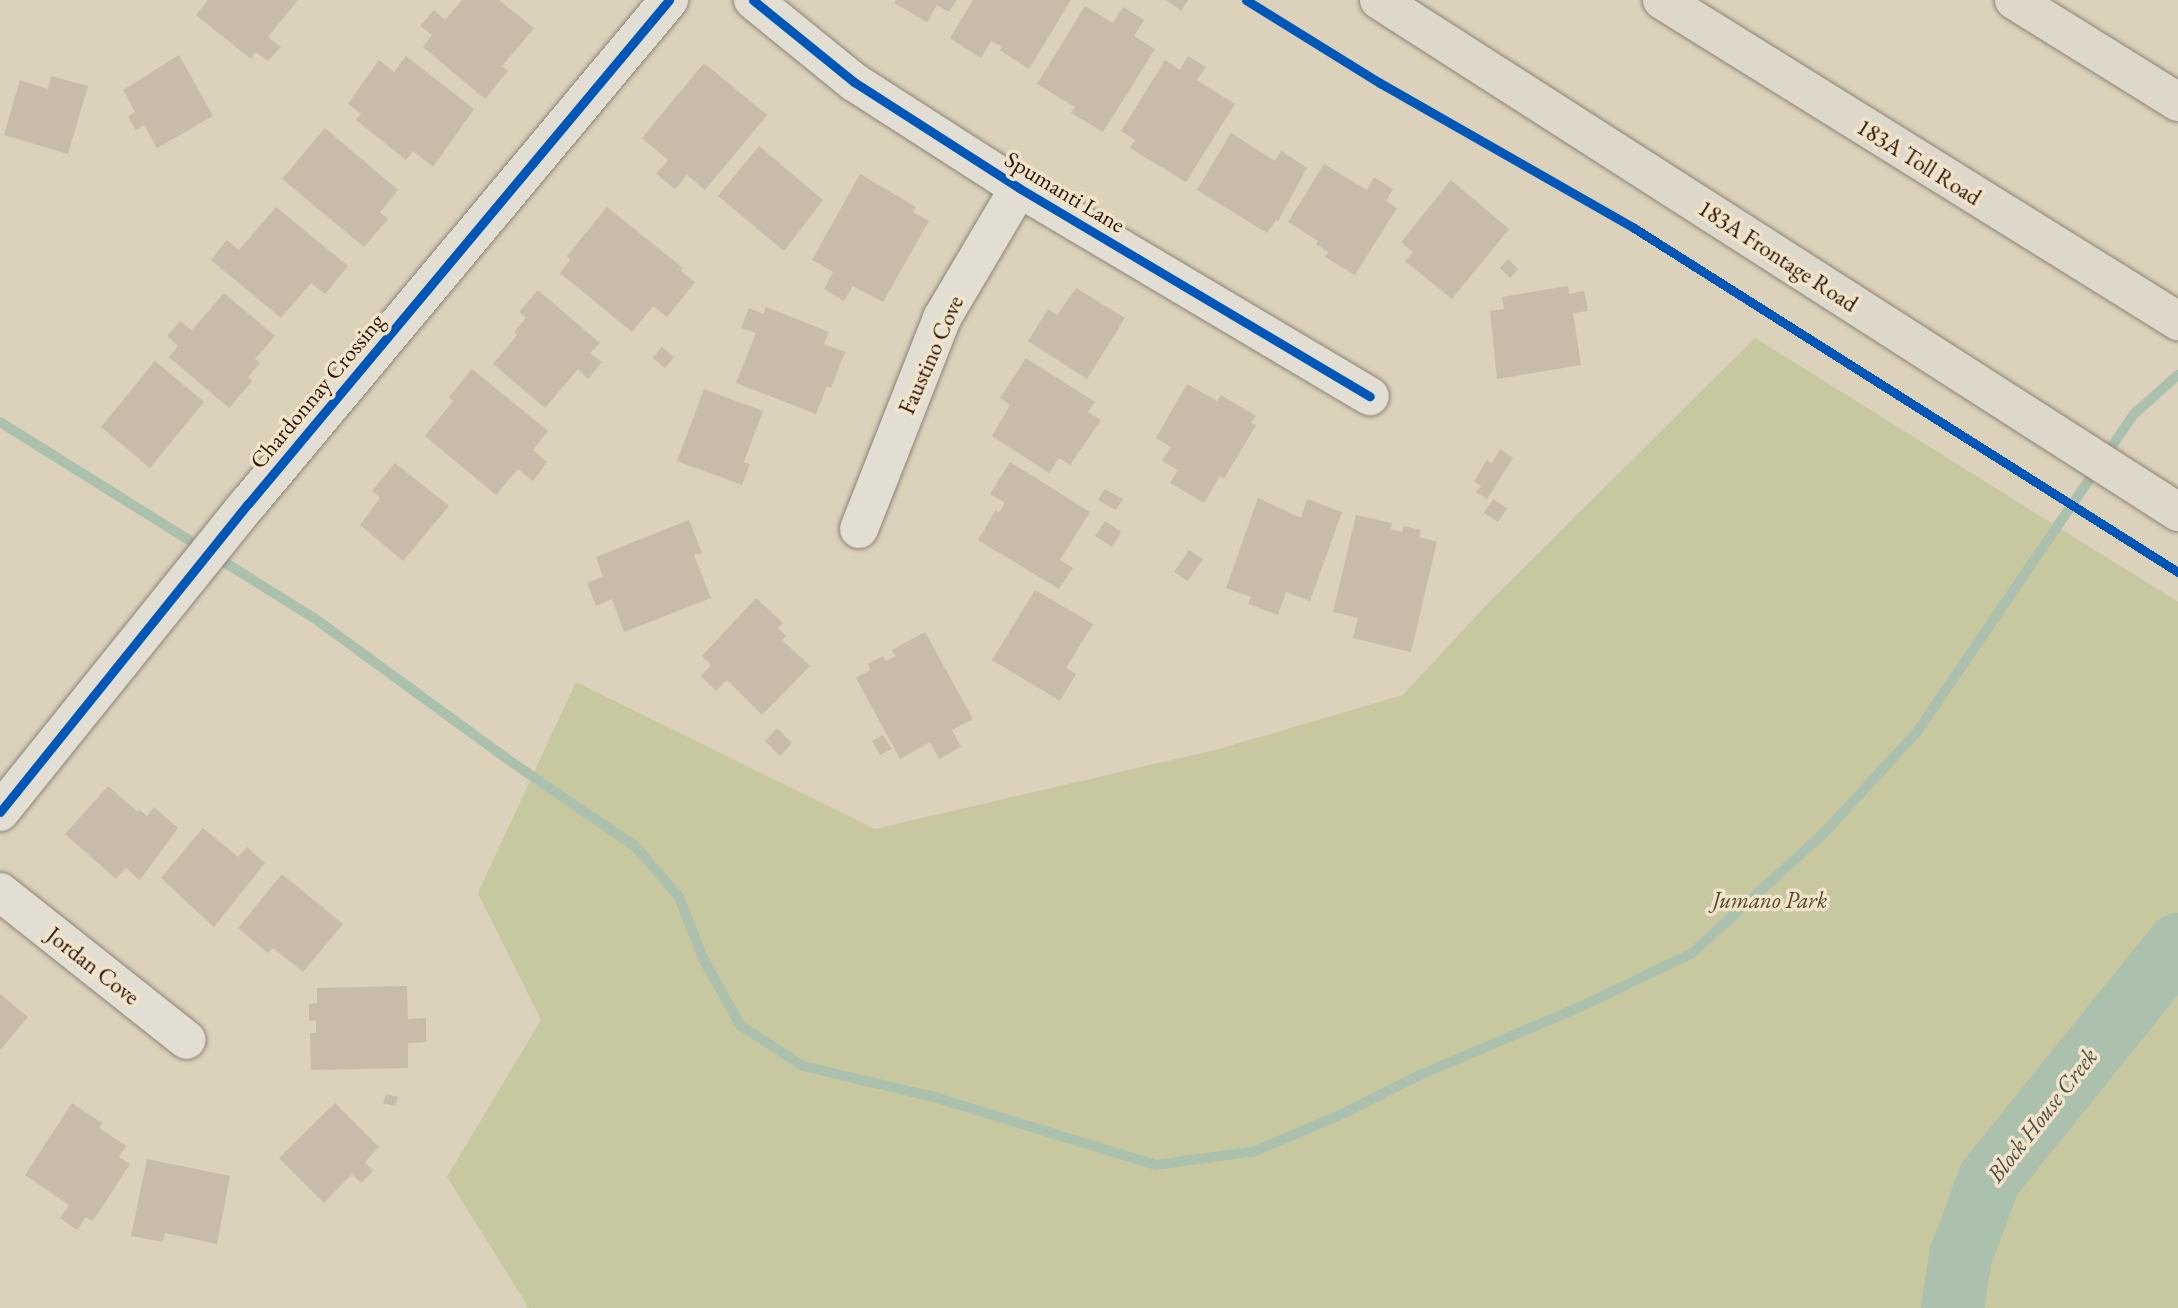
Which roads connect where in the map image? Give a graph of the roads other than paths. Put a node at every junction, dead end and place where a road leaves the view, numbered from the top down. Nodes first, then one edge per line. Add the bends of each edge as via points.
1 (670, 0) edge
2 (753, 0) edge
3 (1379, 0) edge
4 (1662, 0) edge
5 (2014, 0) edge
6 (2178, 102) edge
7 (1019, 188) junction
8 (2178, 321) edge
9 (1370, 396) dead end
10 (2178, 512) edge
11 (859, 529) dead end
12 (0, 812) edge
13 (0, 892) edge
14 (187, 1040) dead end

1 - 12 street, Chardonnay Crossing via 248,504
2 - 7 street, Spumanti Lane via 854,82
3 - 10 main road, 183A Frontage Road
4 - 8 main road, 183A Toll Road
5 - 6 main road
7 - 9 street, Spumanti Lane
7 - 11 street, Faustino Cove via 942,318
13 - 14 street, Jordan Cove

